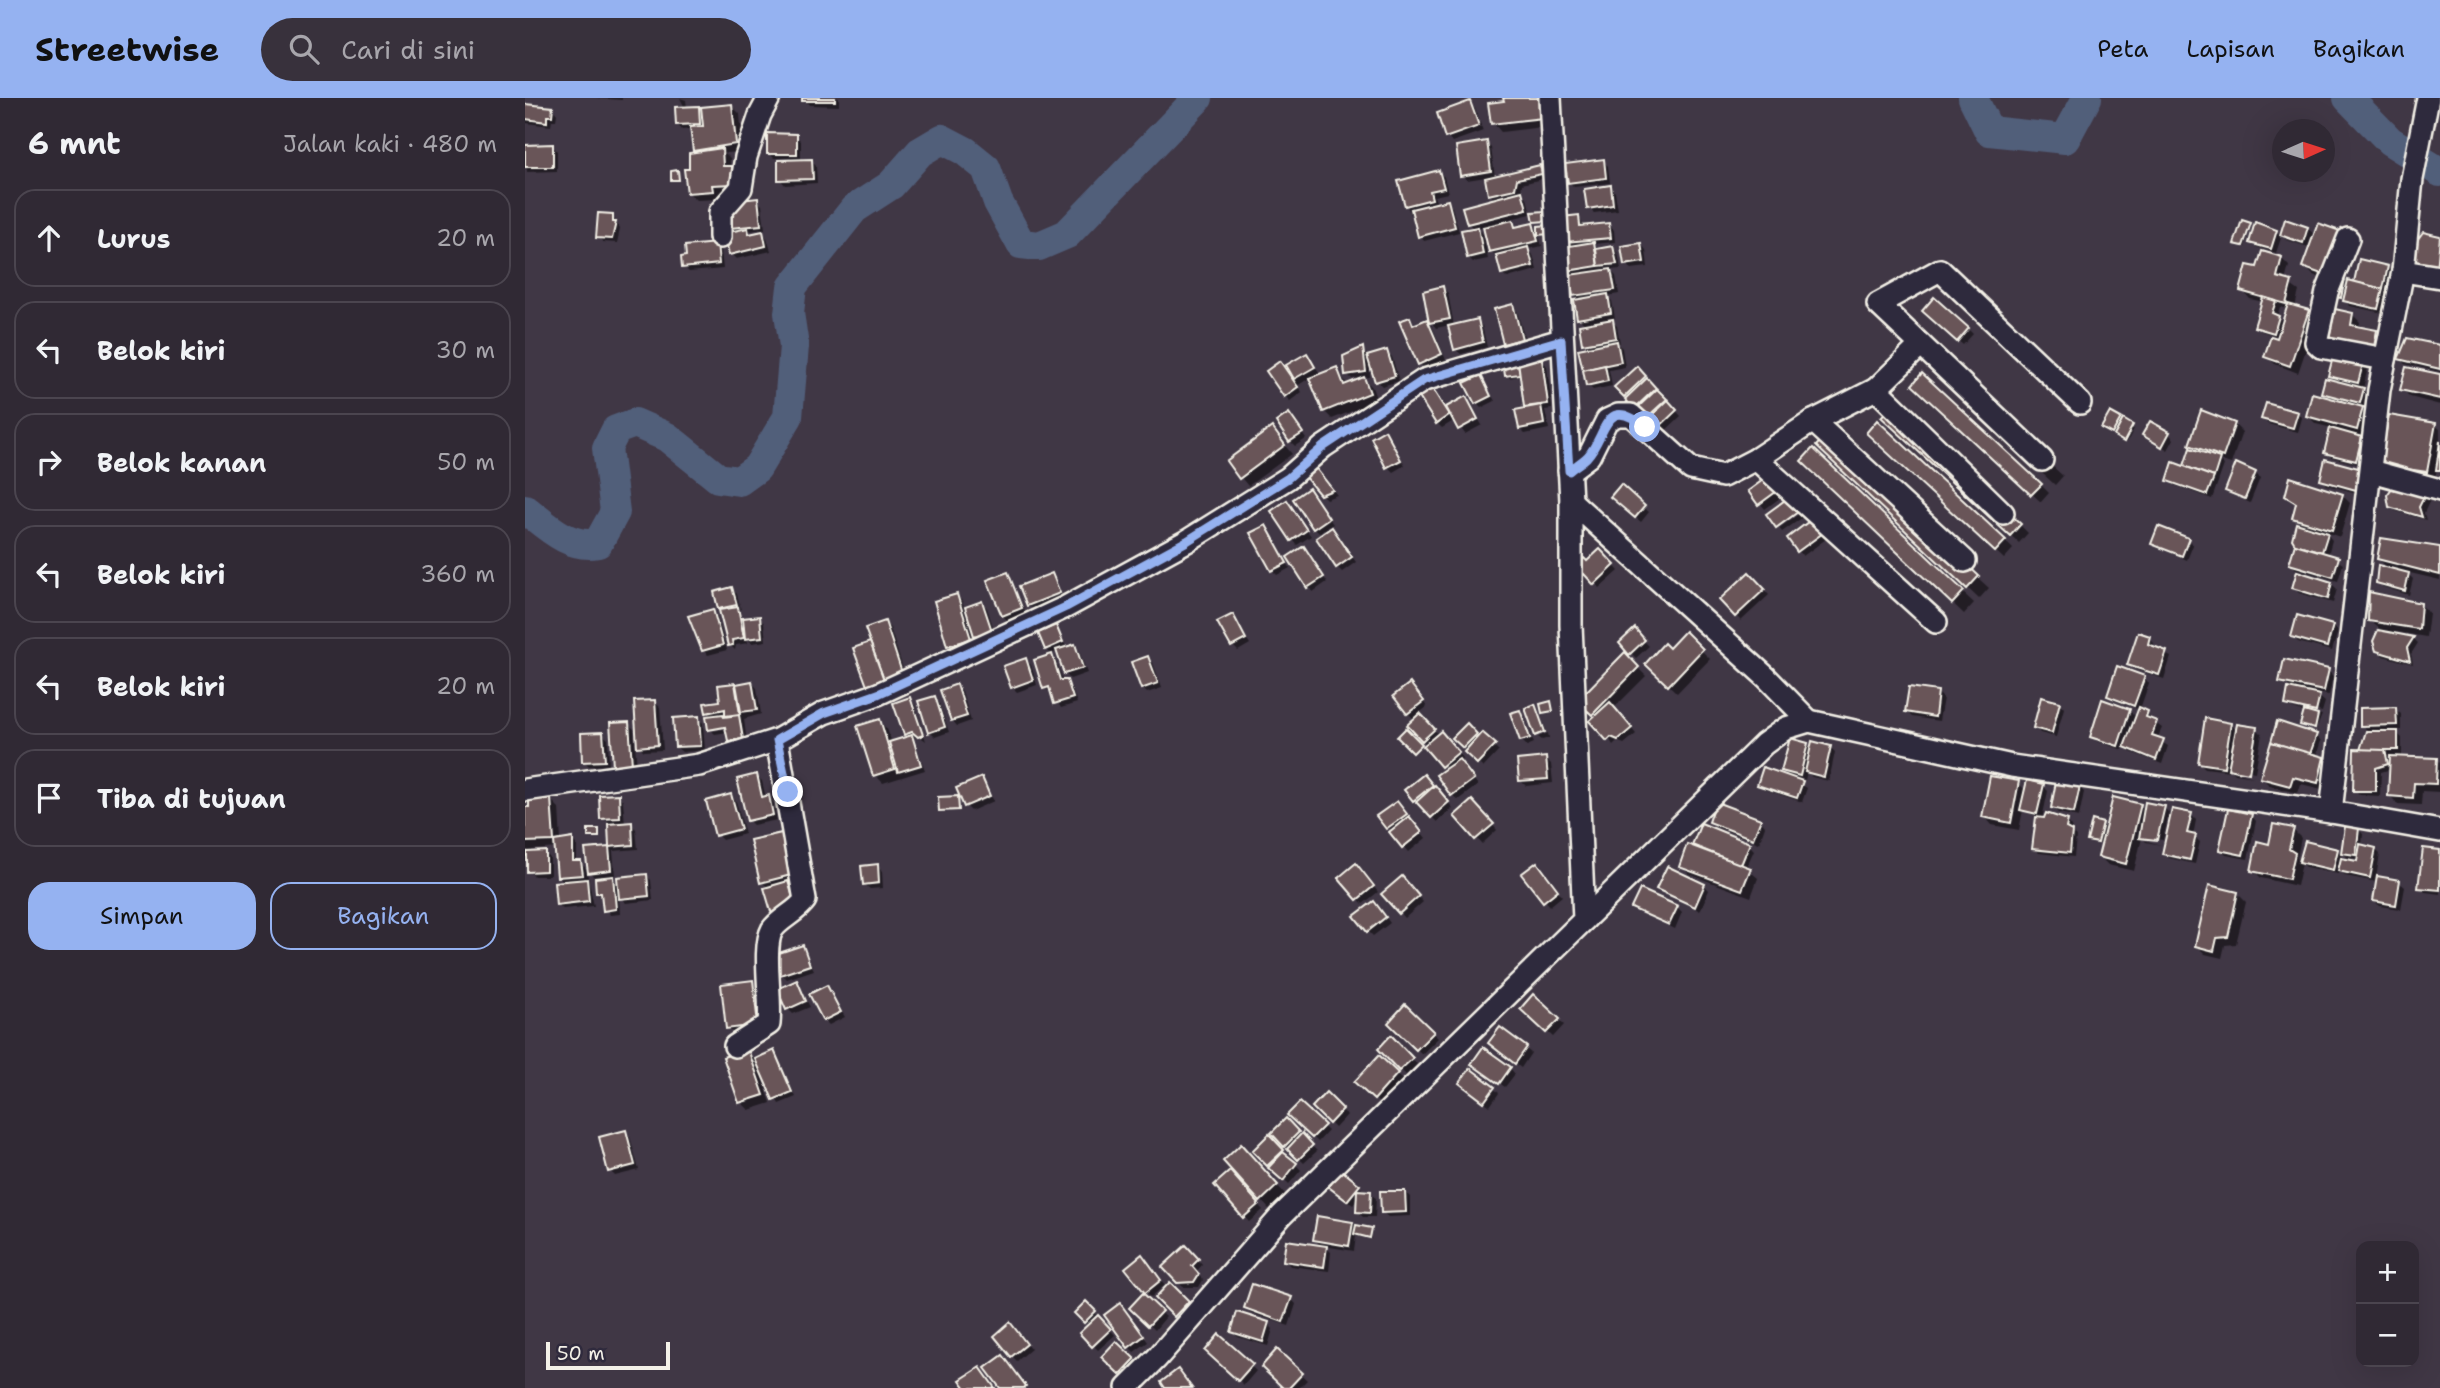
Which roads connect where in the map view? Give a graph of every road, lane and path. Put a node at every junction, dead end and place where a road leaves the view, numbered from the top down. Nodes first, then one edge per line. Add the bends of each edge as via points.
1 (769, 98) edge
2 (1550, 98) edge
3 (2428, 98) edge
4 (720, 237) dead end
5 (2348, 239) dead end
6 (2403, 271) junction
7 (2440, 277) edge
8 (1561, 340) junction
9 (1921, 345) junction
10 (2385, 359) junction
11 (1876, 389) junction
12 (2080, 403) dead end
13 (1812, 421) junction
14 (1756, 459) junction
15 (2042, 460) dead end
16 (1569, 471) junction
17 (2371, 471) junction
18 (2440, 490) edge
19 (1570, 501) junction
20 (2003, 513) dead end
21 (1965, 561) dead end
22 (1936, 622) dead end
23 (1808, 721) junction
24 (777, 740) junction
25 (525, 790) edge
26 (2331, 812) junction
27 (2440, 831) edge
28 (1584, 920) junction
29 (735, 1046) dead end
30 (1126, 1388) edge

1 - 4 street via 746,158 741,188 720,212
2 - 8 street
3 - 6 street via 2412,179
5 - 10 street via 2327,292 2316,342 2321,347
6 - 7 street
6 - 10 street
8 - 16 street
8 - 24 street via 1424,380 1323,447 1288,478 1187,541 1066,607 878,694 824,713
9 - 11 street
9 - 12 street via 1878,304 1940,270
9 - 15 street
10 - 17 street
11 - 13 street
11 - 20 street
13 - 14 street
13 - 21 street
14 - 16 street via 1723,476 1704,473 1691,468 1631,415 1624,414 1607,420 1589,456
14 - 22 street
16 - 19 street
17 - 18 street
17 - 26 street
19 - 23 street via 1766,677
19 - 28 street
23 - 26 street via 2011,766
23 - 28 street via 1786,728 1764,744
24 - 25 street via 699,765
24 - 29 street via 805,900 773,928 767,947 772,1001 769,1024
26 - 27 street
28 - 30 street via 1282,1215

